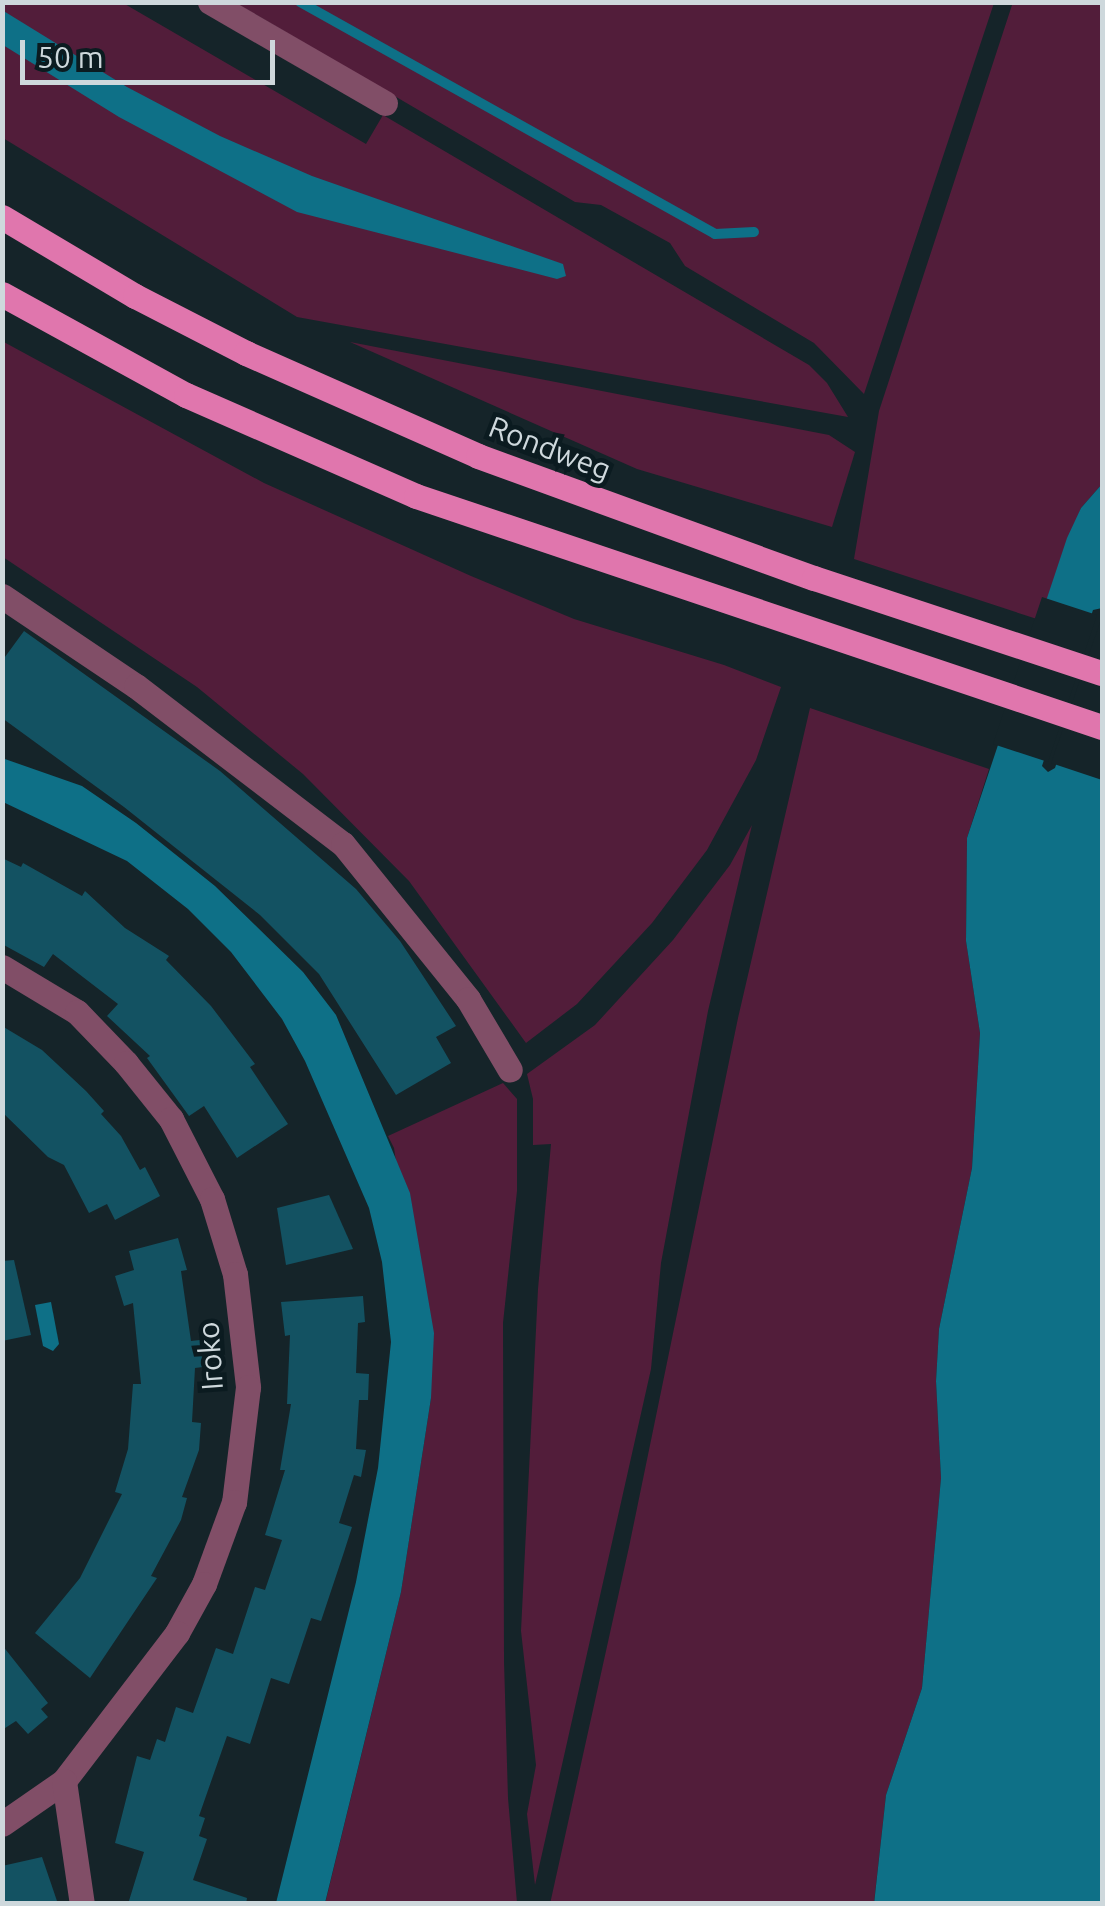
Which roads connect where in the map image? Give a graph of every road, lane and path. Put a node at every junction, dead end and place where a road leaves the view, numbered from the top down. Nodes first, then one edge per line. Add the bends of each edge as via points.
1 (210, 2) edge
2 (385, 103) dead end
3 (2, 216) edge
4 (2, 294) edge
5 (2, 596) edge
6 (1102, 673) edge
7 (1102, 727) edge
8 (2, 967) edge
9 (510, 1070) dead end
10 (64, 1780) junction
11 (2, 1824) edge
12 (82, 1904) edge

1 - 2 street
3 - 6 main road, Rondweg via 135,296 352,404 563,488
4 - 7 main road via 186,394 400,490
5 - 9 street via 136,686 342,844 468,999
8 - 10 street, Iroko via 77,1012 171,1119 212,1199 235,1274 248,1388 234,1502 204,1584 142,1684
10 - 11 street, Iroko
10 - 12 street

